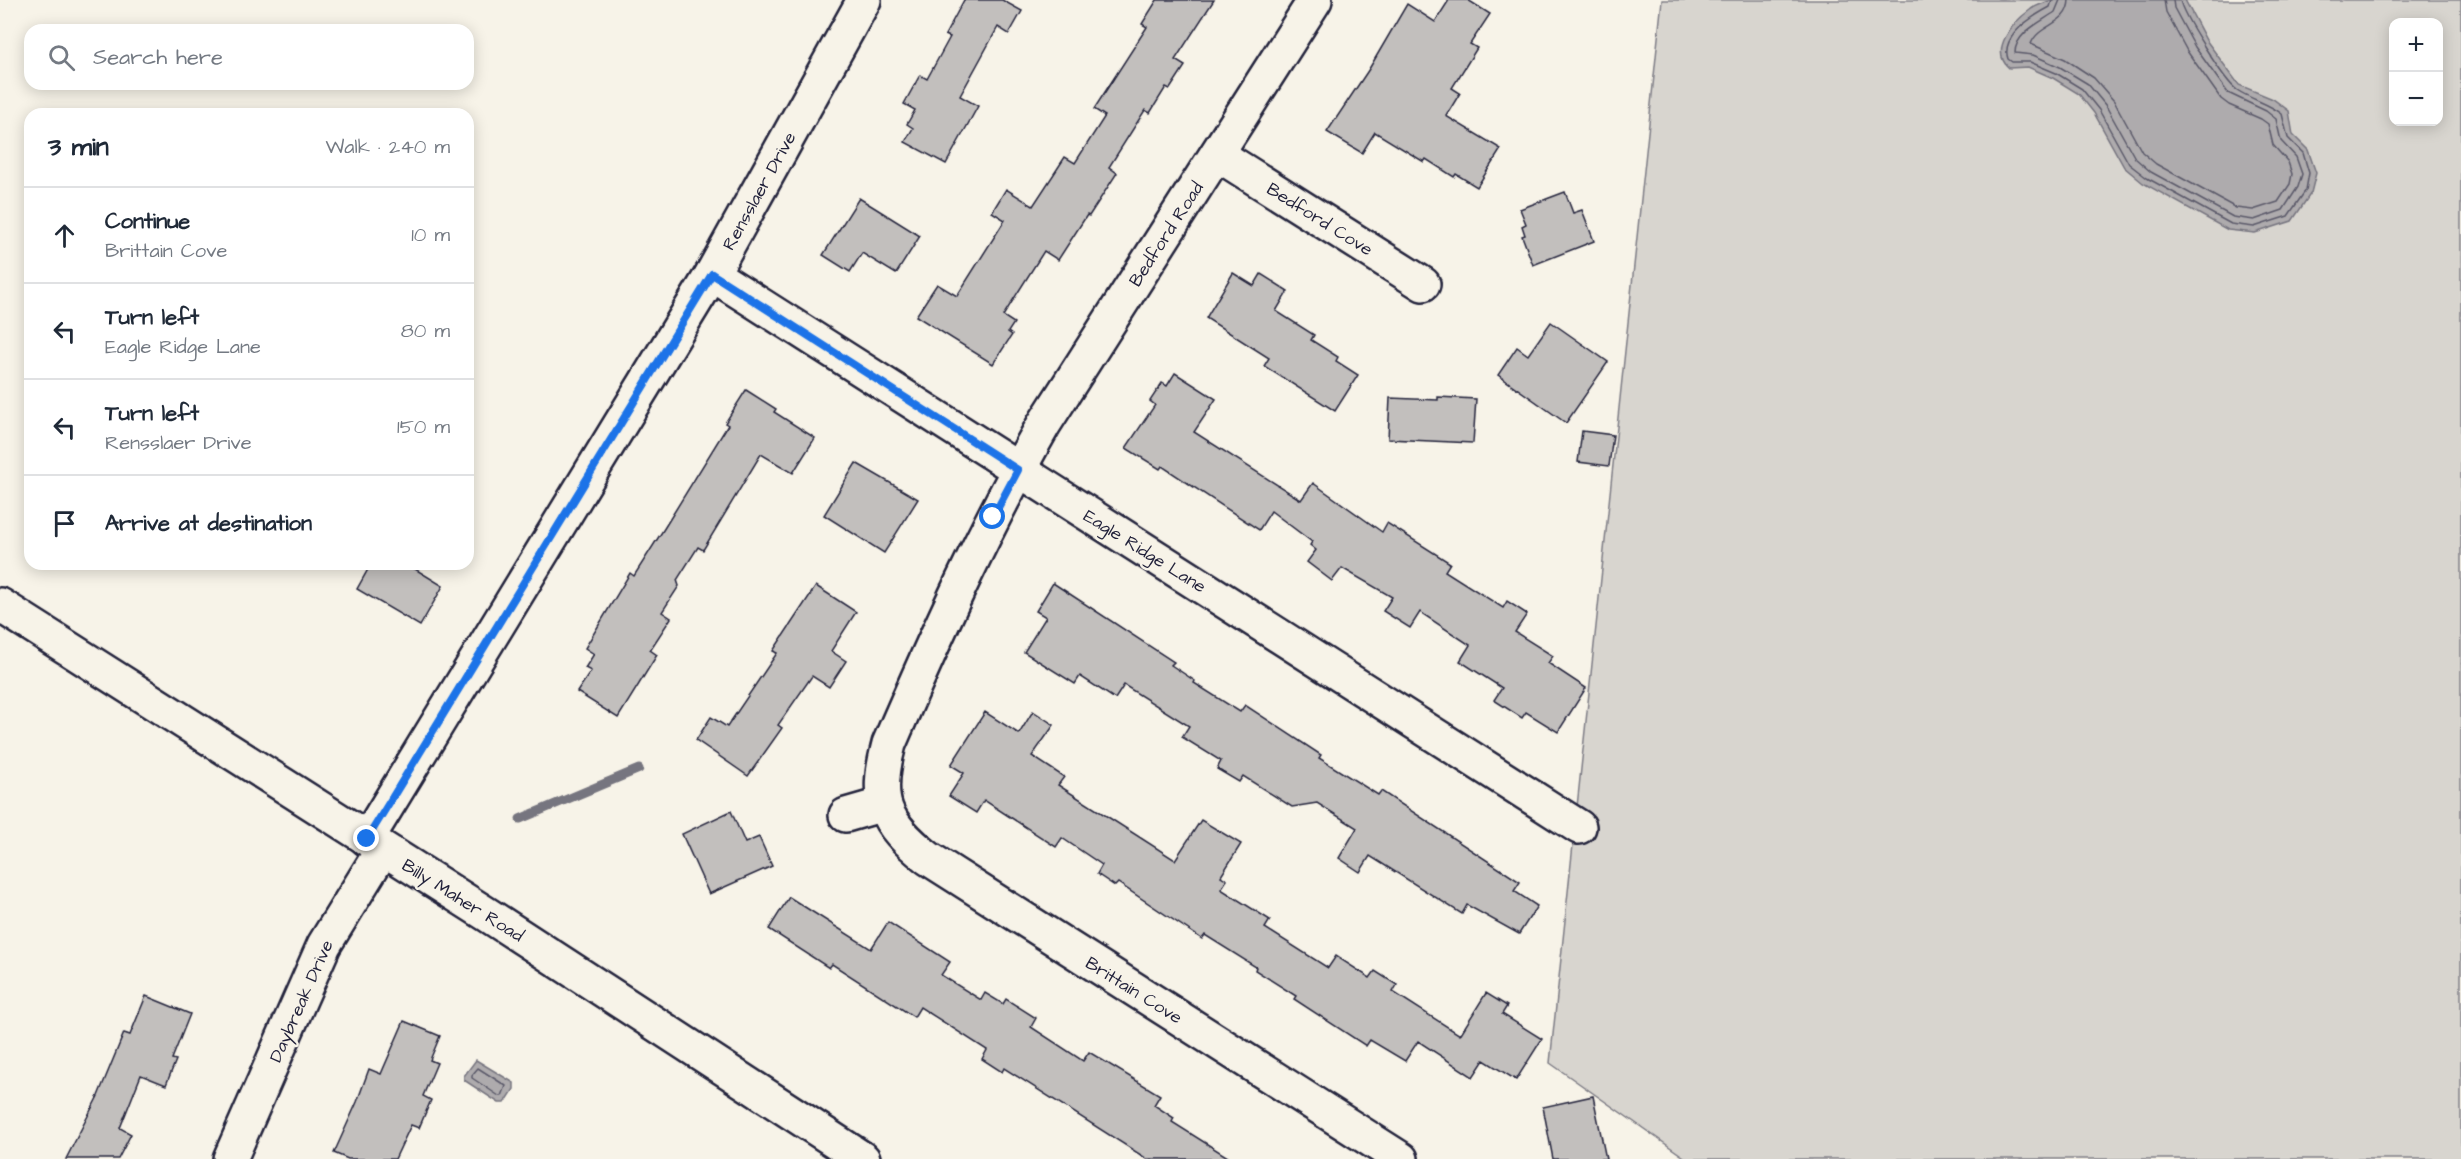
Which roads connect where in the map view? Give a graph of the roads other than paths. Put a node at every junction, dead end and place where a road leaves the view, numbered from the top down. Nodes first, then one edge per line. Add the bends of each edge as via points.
1 (864, 0) edge
2 (1315, 0) edge
3 (1217, 154) junction
4 (712, 274) junction
5 (1423, 284) dead end
6 (1018, 470) junction
7 (0, 605) edge
8 (884, 804) junction
9 (846, 816) dead end
10 (1579, 827) dead end
11 (375, 844) junction
12 (230, 1159) edge
13 (863, 1159) edge
14 (1401, 1159) edge

1 - 4 street, Rensslaer Drive
2 - 3 street, Bedford Road
3 - 5 street, Bedford Cove
3 - 6 street, Bedford Road
4 - 6 street, Eagle Ridge Lane
4 - 11 street, Rensslaer Drive
6 - 8 street, Brittain Cove via 889,744 883,777
6 - 10 street, Eagle Ridge Lane
7 - 11 street, Billy Maher Road
8 - 9 street
8 - 14 street, Brittain Cove via 892,824 905,840 928,858
11 - 12 street, Daybreak Drive via 324,945
11 - 13 street, Billy Maher Road

